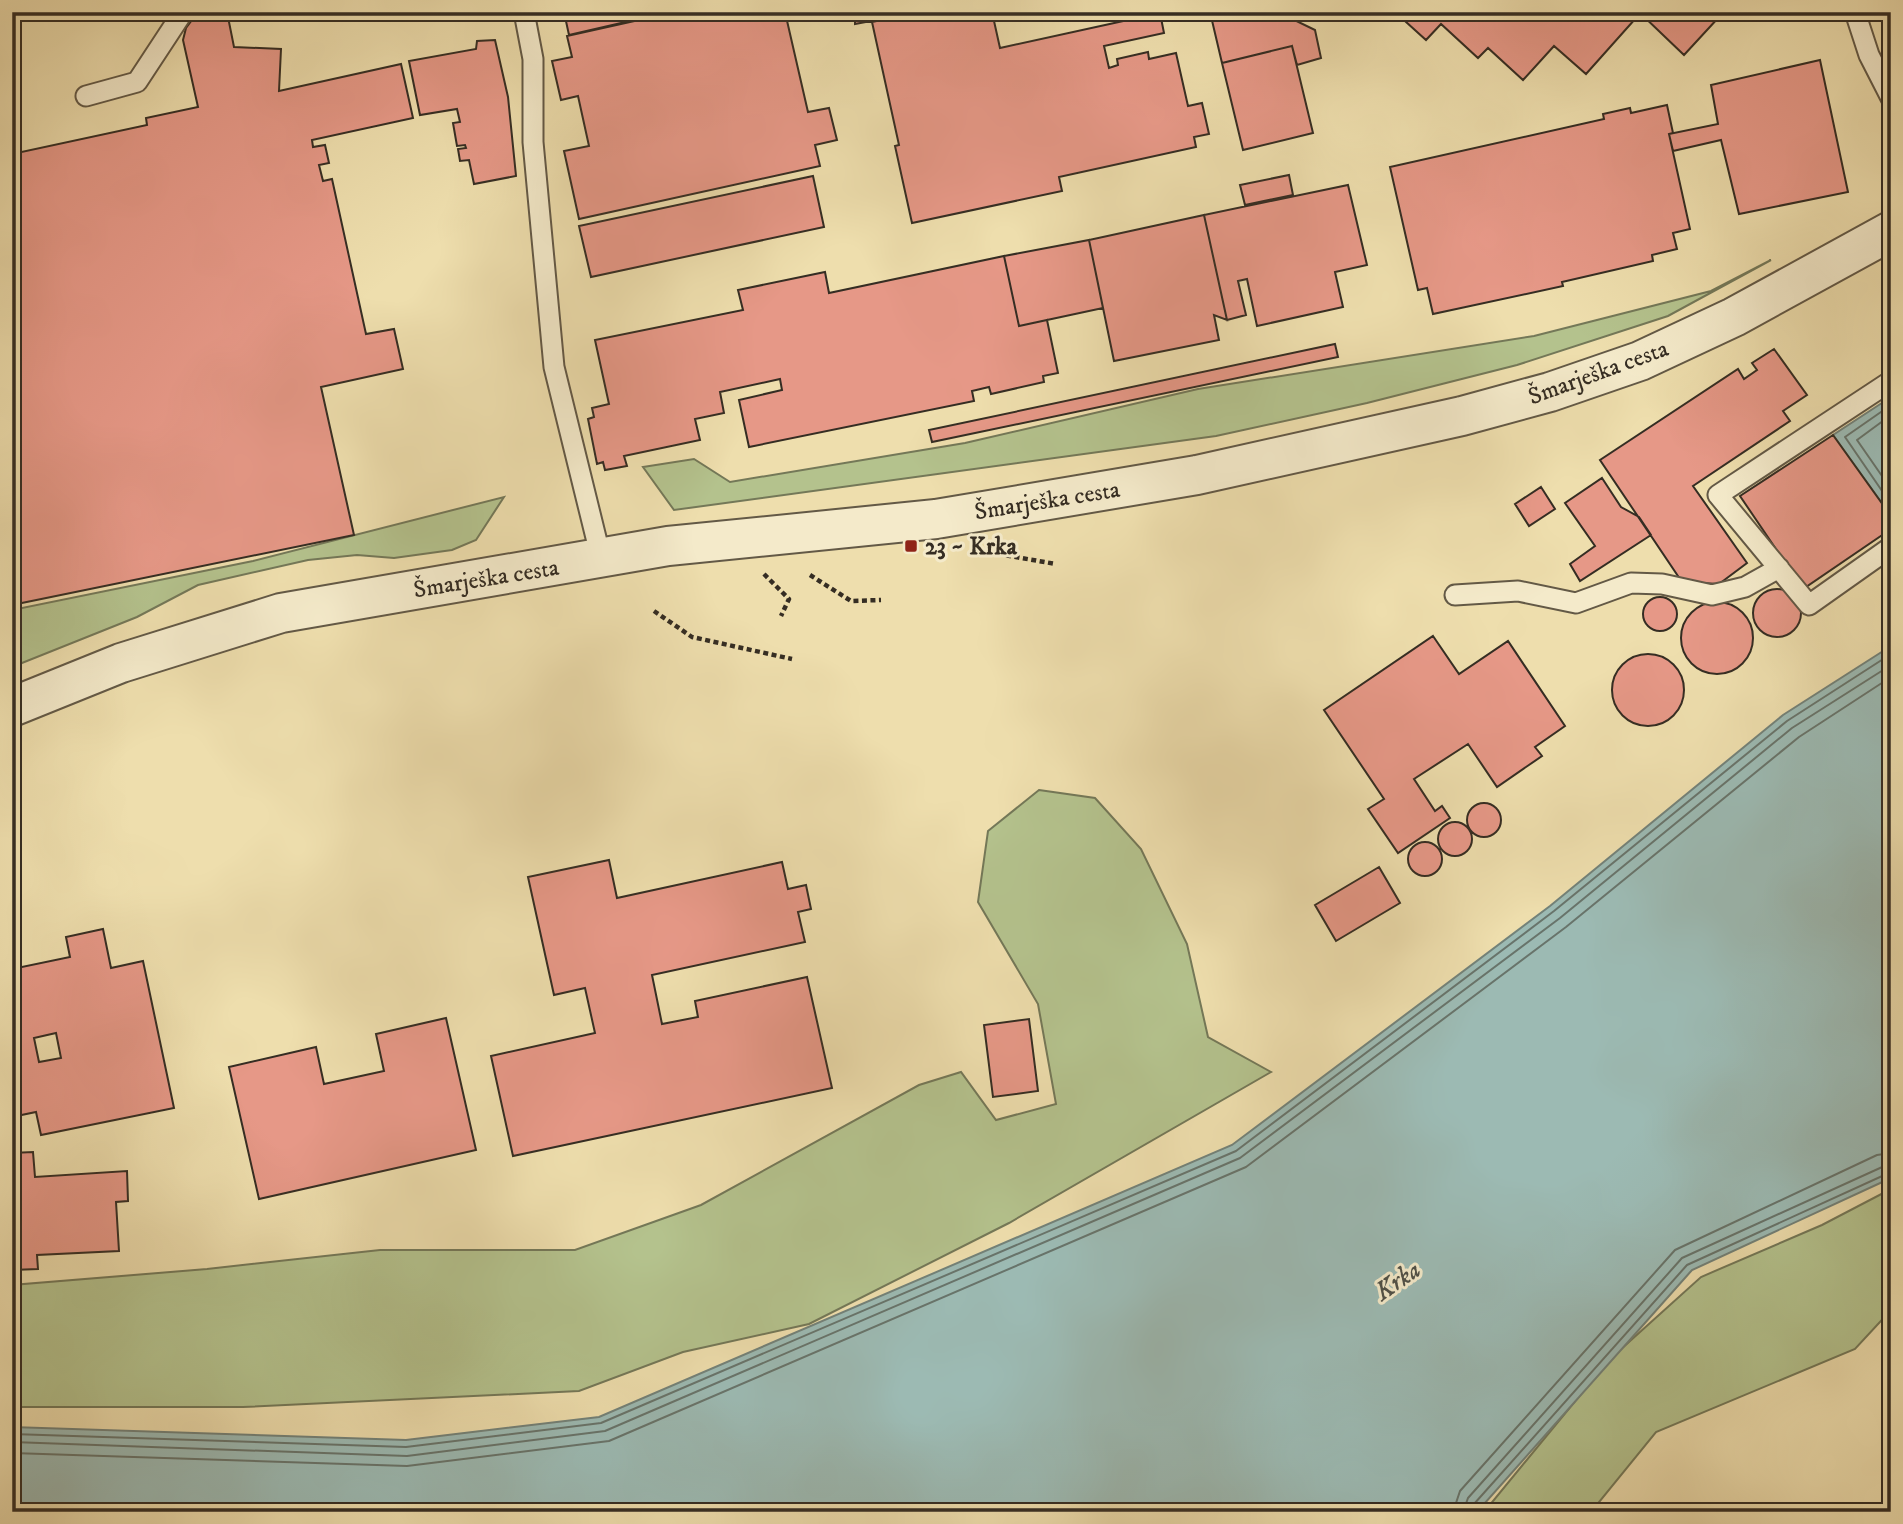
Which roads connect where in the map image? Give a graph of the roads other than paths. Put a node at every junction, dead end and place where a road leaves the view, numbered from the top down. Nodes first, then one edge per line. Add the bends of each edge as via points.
1 (183, 12) edge
2 (524, 12) edge
3 (1855, 12) edge
4 (86, 96) dead end
5 (1891, 98) edge
6 (1891, 231) edge
7 (1891, 381) edge
8 (1891, 547) edge
9 (601, 558) junction
10 (1779, 568) junction
11 (1455, 595) dead end
12 (12, 707) edge

1 - 4 lane via 137,82
2 - 9 lane via 533,59 533,142 554,367
3 - 5 lane via 1869,55
6 - 9 street, Šmarješka cesta via 1734,317 1640,361 1462,416 1197,475 961,514
7 - 10 lane via 1718,495
8 - 10 lane via 1809,605
9 - 12 street, Šmarješka cesta via 281,613 121,663
10 - 11 lane via 1745,587 1712,595 1662,584 1631,583 1576,603 1518,591

